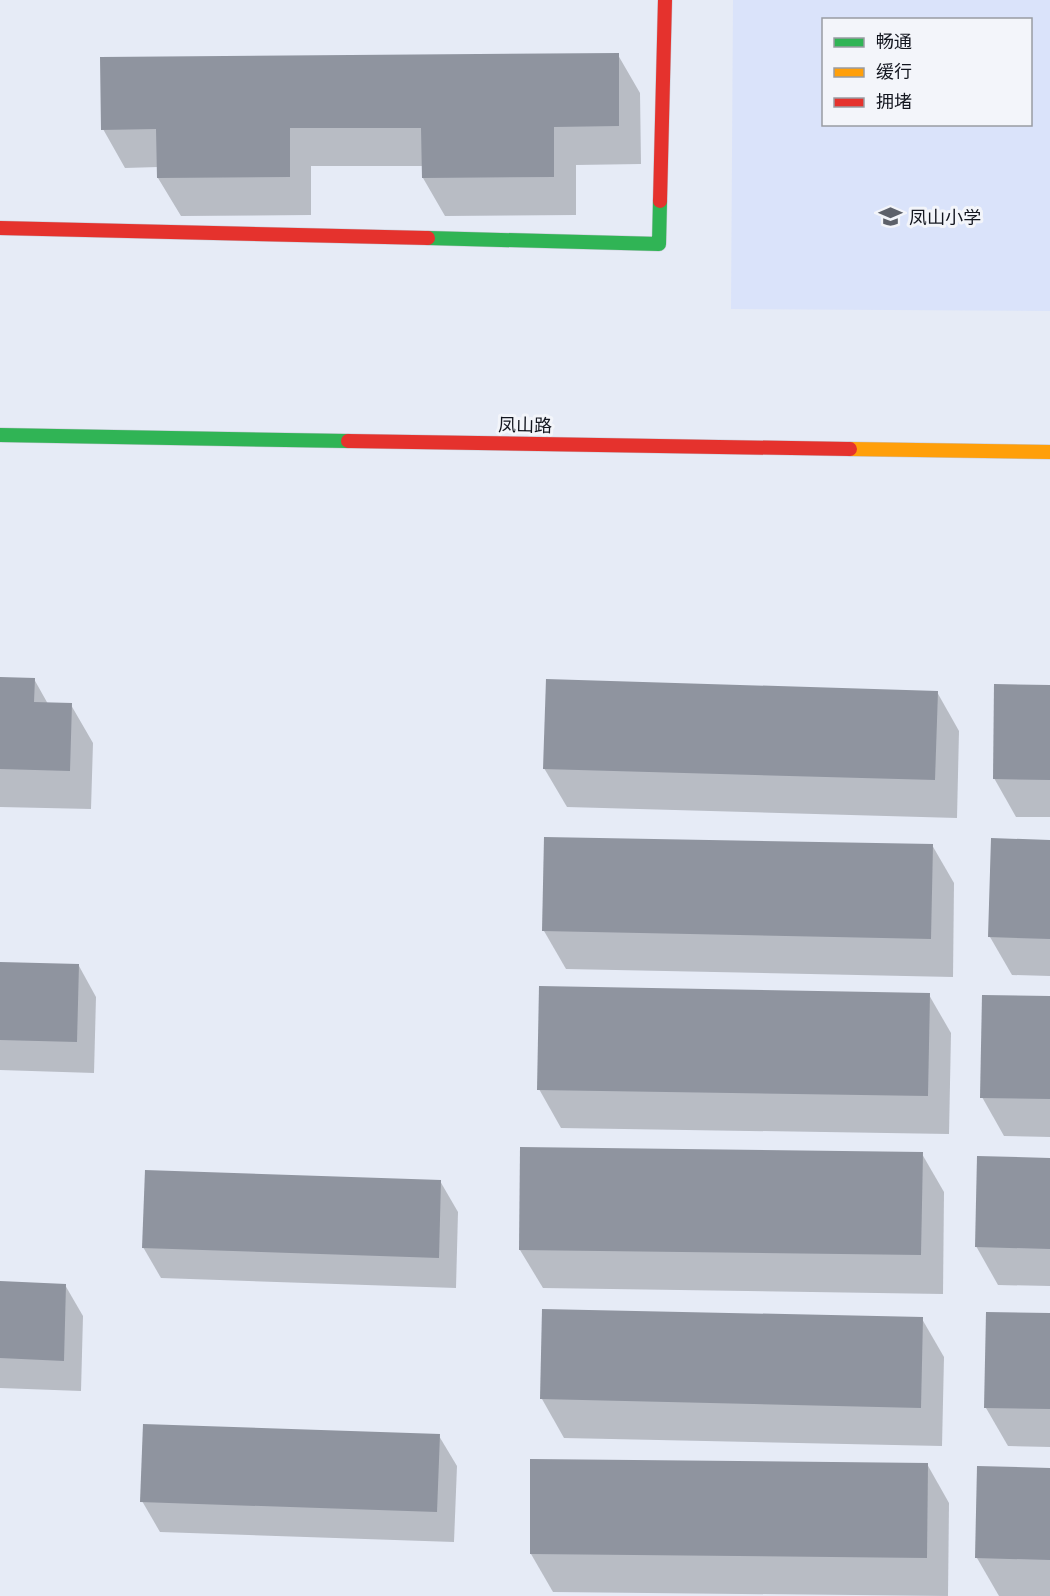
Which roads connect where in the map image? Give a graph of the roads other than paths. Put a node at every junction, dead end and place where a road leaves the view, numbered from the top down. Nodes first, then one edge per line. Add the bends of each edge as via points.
1 (665, 0) edge
2 (0, 228) edge
3 (0, 435) edge
4 (1050, 452) edge

1 - 2 street via 659,244
3 - 4 street, 凤山路

